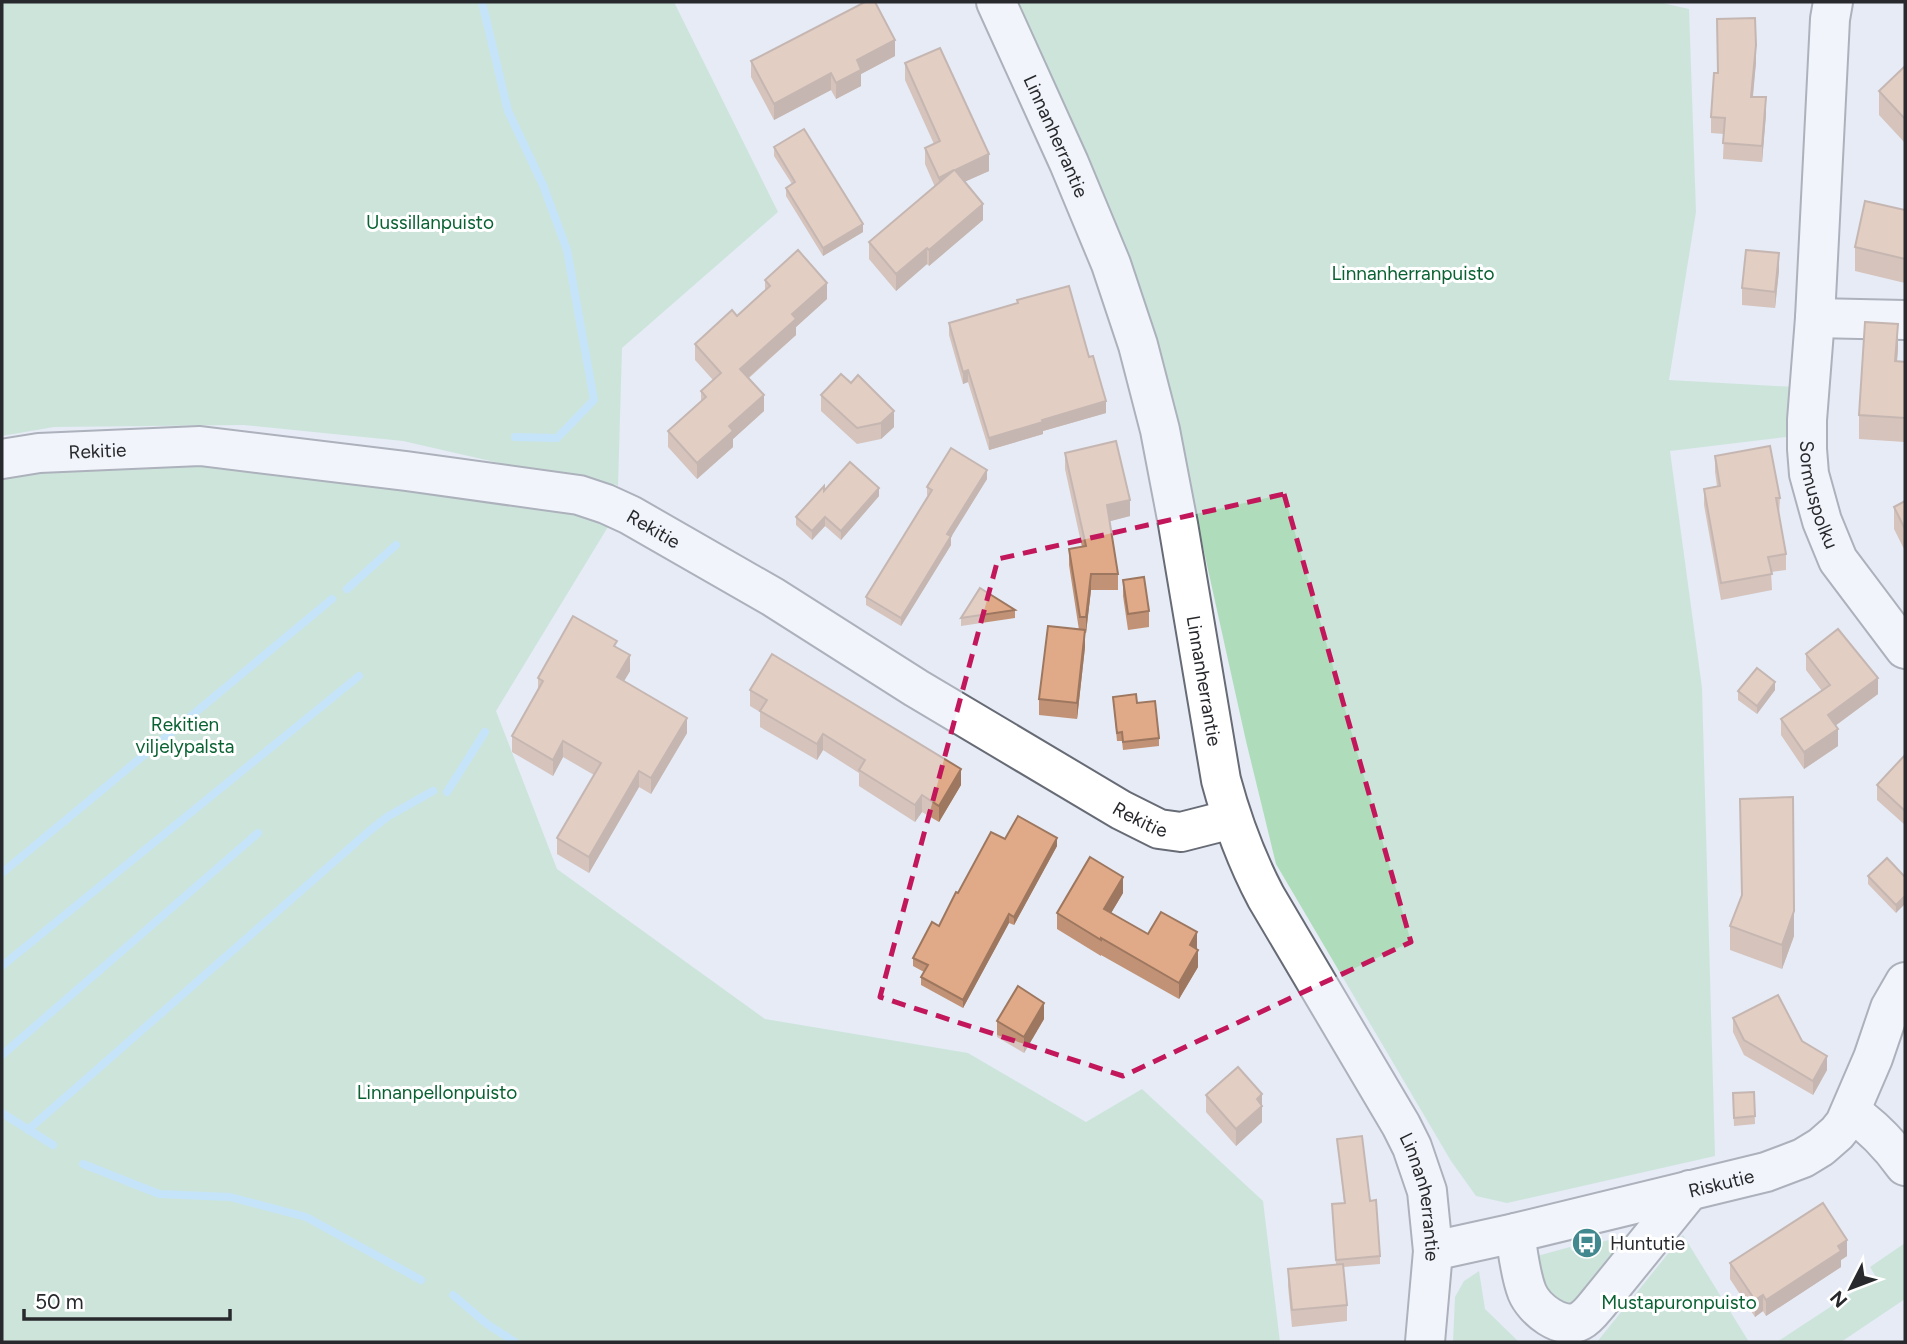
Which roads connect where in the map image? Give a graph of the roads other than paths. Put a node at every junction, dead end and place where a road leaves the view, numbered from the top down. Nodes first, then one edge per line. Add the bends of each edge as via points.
1 (996, 2) edge
2 (1833, 2) edge
3 (1815, 318) junction
4 (1905, 320) edge
5 (2, 459) edge
6 (1905, 649) edge
7 (1232, 819) junction
8 (1905, 982) edge
9 (1851, 1112) junction
10 (1905, 1166) edge
11 (1690, 1190) junction
12 (1515, 1233) junction
13 (1433, 1251) junction
14 (1425, 1342) edge

1 - 7 street, Linnanherrantie via 1111,264 1141,356 1160,430 1220,780
2 - 3 street, Sormuspolku
3 - 4 street
3 - 6 street, Sormuspolku via 1807,449 1822,521 1843,566
5 - 7 street, Rekitie via 39,453 200,446 579,495 641,521 773,597 1077,784 1159,829 1181,832
7 - 13 street, Linnanherrantie via 1266,897 1412,1147 1427,1191
8 - 9 street, Riskutie
9 - 10 street via 1870,1125
9 - 11 street, Riskutie via 1837,1133 1803,1158
11 - 12 street, Riskutie
11 - 12 street via 1600,1301 1577,1322 1550,1317 1529,1297
12 - 13 street, Riskutie
13 - 14 street, Linnanherrantie

